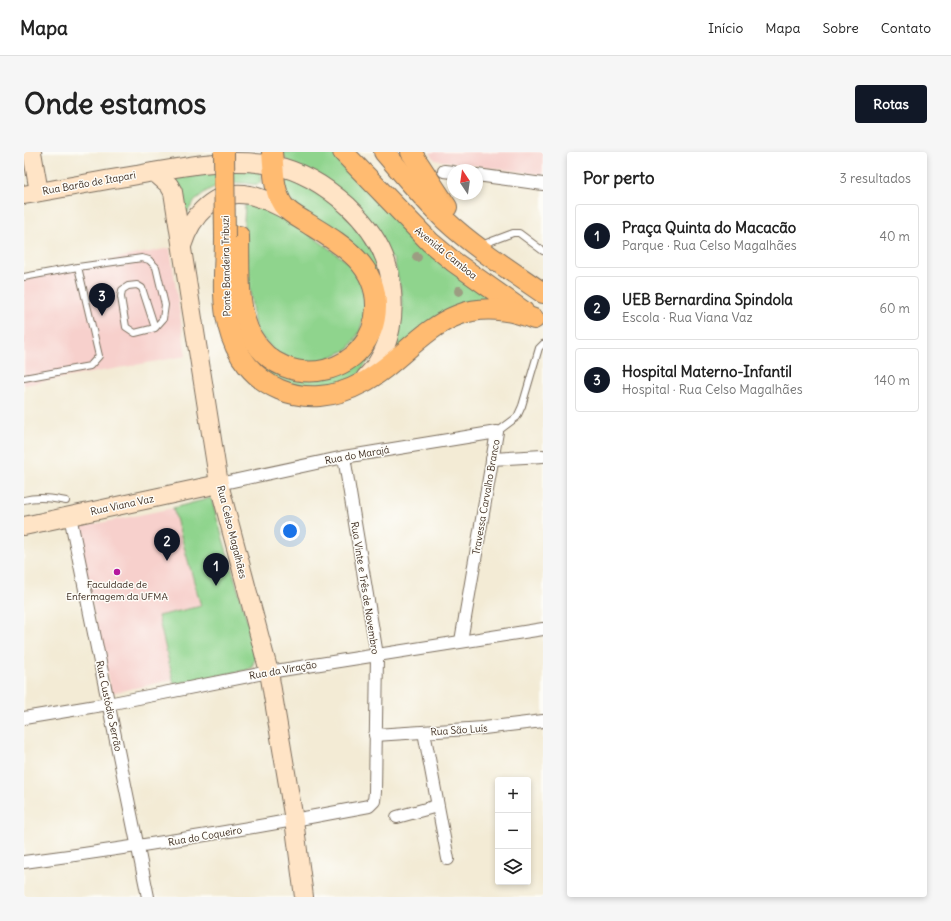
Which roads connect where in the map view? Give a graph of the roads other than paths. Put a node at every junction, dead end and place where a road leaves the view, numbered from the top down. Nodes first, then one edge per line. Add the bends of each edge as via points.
1 (32, 152) edge
2 (224, 152) edge
3 (238, 152) edge
4 (343, 152) edge
5 (384, 152) edge
6 (411, 152) edge
7 (273, 159) edge
8 (154, 172) junction
9 (483, 176) edge
10 (543, 184) edge
11 (32, 193) edge
12 (286, 210) junction
13 (232, 237) junction
14 (476, 245) junction
15 (182, 246) junction
16 (543, 251) edge
17 (78, 267) junction
18 (24, 277) edge
19 (543, 293) edge
20 (539, 322) edge
21 (155, 328) junction
22 (543, 344) edge
23 (24, 378) edge
24 (351, 389) junction
25 (497, 432) junction
26 (344, 456) junction
27 (543, 456) edge
28 (492, 459) junction
29 (219, 484) junction
30 (24, 500) edge
31 (68, 508) junction
32 (24, 526) edge
33 (543, 629) edge
34 (461, 641) junction
35 (377, 655) junction
36 (268, 672) junction
37 (108, 704) junction
38 (24, 718) edge
39 (543, 721) edge
40 (424, 732) junction
41 (375, 735) junction
42 (376, 792) joint
43 (437, 806) junction
44 (397, 817) dead end
45 (294, 820) junction
46 (139, 847) junction
47 (448, 859) dead end
48 (24, 862) edge
49 (148, 897) edge
50 (304, 897) edge

1 - 11 main road
2 - 13 main road, Ponte Bandeira Tribuzi, bridge
3 - 13 main road, Ponte Bandeira Tribuzi
4 - 20 main road, Avenida Camboa via 430,242
5 - 14 main road via 421,195
6 - 14 main road via 433,188
7 - 8 main road, Ponte Bandeira Tribuzi via 211,163
7 - 12 main road via 278,194
7 - 24 main road, Ponte Bandeira Tribuzi via 340,199 368,228 385,259 393,294 392,327 375,367 363,381
8 - 11 main road, Rua Barão de Itapari
8 - 15 main road, Rua Celso Magalhães via 173,192
9 - 10 street
12 - 13 main road, Ponte Bandeira Tribuzi via 353,254 367,272 373,286 376,308 372,329 359,351 342,364 318,371 290,369 276,363 257,344 248,329 243,310
12 - 15 main road, Ponte Bandeira Tribuzi via 247,194 224,196 206,206 194,219
13 - 24 main road, Ponte Bandeira Tribuzi via 225,302 235,347 247,365 270,385 292,394 328,396
14 - 16 lane via 519,233
14 - 19 main road
15 - 29 main road, Rua Celso Magalhães
17 - 18 lane
17 - 21 lane via 142,258 149,260 156,268 166,305 163,319
17 - 23 lane via 99,356 90,366
20 - 24 main road via 501,309 475,310 459,314 439,324 372,377
21 - 21 lane via 142,288 137,285 122,290 126,327 135,333
22 - 25 lane, Travessa Carvalho Branco via 539,348 517,417
25 - 26 street, Rua do Marajá
25 - 28 street, Travessa Carvalho Branco
26 - 29 street, Rua do Marajá
26 - 35 street, Rua Vinte e Três de Novembro
27 - 28 street
28 - 34 street, Travessa Carvalho Branco
29 - 31 main road, Rua Viana Vaz
29 - 36 main road, Rua Celso Magalhães
30 - 31 lane via 50,498
31 - 32 main road, Rua Viana Vaz
31 - 37 street, Rua Custódio Serrão
33 - 34 street, Rua da Viração
34 - 35 street, Rua da Viração
35 - 36 street, Rua da Viração
35 - 41 street, Rua Vinte e Três de Novembro
36 - 37 street, Rua da Viração
36 - 45 main road, Rua Celso Magalhães
37 - 38 street, Rua da Viração
37 - 46 street, Rua Custódio Serrão
39 - 40 street, Rua São Luís
40 - 41 street, Rua São Luís
40 - 43 street
41 - 42 street, Rua Vinte e Três de Novembro
42 - 45 street, Rua do Coqueiro via 374,801 369,806
43 - 44 street
43 - 47 street
45 - 46 street, Rua do Coqueiro
45 - 50 main road, Rua Celso Magalhães
46 - 48 street, Rua do Coqueiro
46 - 49 street, Rua Custódio Serrão

